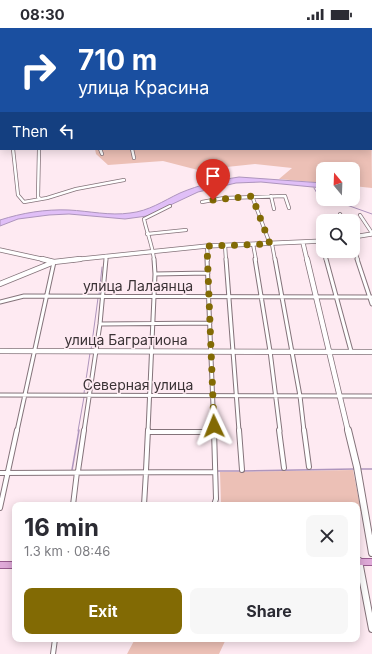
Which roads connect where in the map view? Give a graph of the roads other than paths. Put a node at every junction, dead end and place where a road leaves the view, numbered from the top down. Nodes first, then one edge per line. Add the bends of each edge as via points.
1 (73, 28) edge
2 (81, 28) edge
3 (13, 150) edge
4 (38, 150) edge
5 (100, 150) edge
6 (132, 150) edge
7 (102, 154) dead end
8 (134, 158) dead end
9 (124, 180) dead end
10 (252, 196) junction
11 (271, 196) junction
12 (40, 199) junction
13 (202, 202) dead end
14 (170, 206) dead end
15 (289, 208) dead end
16 (274, 209) dead end
17 (360, 215) dead end
18 (186, 230) dead end
19 (147, 234) junction
20 (372, 234) edge
21 (360, 236) edge
22 (316, 242) edge
23 (303, 243) junction
24 (253, 244) junction
25 (271, 244) junction
26 (225, 245) junction
27 (207, 246) junction
28 (0, 250) edge
29 (153, 251) junction
30 (106, 256) junction
31 (326, 258) edge
32 (357, 258) edge
33 (54, 262) junction
34 (208, 273) junction
35 (155, 274) junction
36 (1, 283) edge
37 (48, 296) junction
38 (101, 296) junction
39 (154, 296) junction
40 (209, 296) junction
41 (229, 297) junction
42 (261, 297) junction
43 (282, 297) junction
44 (316, 297) junction
45 (336, 297) junction
46 (371, 297) edge
47 (0, 302) edge
48 (372, 304) edge
49 (152, 323) junction
50 (100, 324) junction
51 (210, 324) junction
52 (0, 351) edge
53 (36, 351) junction
54 (94, 351) junction
55 (211, 351) junction
56 (234, 351) junction
57 (270, 351) junction
58 (291, 351) junction
59 (329, 351) junction
60 (351, 351) junction
61 (150, 352) junction
62 (372, 352) edge
63 (0, 395) edge
64 (25, 395) junction
65 (89, 396) junction
66 (149, 396) junction
67 (213, 396) junction
68 (237, 396) junction
69 (275, 396) junction
70 (300, 396) junction
71 (339, 396) junction
72 (372, 396) edge
73 (148, 432) junction
74 (203, 432) dead end
75 (309, 467) dead end
76 (284, 468) dead end
77 (242, 470) dead end
78 (146, 471) junction
79 (77, 472) junction
80 (215, 472) junction
81 (0, 473) edge
82 (6, 473) junction
83 (73, 502) edge
84 (144, 502) edge
85 (215, 502) edge
86 (0, 508) edge
87 (372, 553) edge
88 (360, 561) edge
89 (372, 561) edge
90 (0, 565) edge
91 (12, 565) edge
92 (360, 571) edge
93 (372, 629) edge
94 (55, 642) edge
95 (53, 654) edge

1 - 2 street
3 - 12 street via 18,195 24,202
4 - 12 street
5 - 7 street
6 - 8 street
9 - 12 street
10 - 11 street
10 - 13 street
10 - 25 street
11 - 15 street via 285,196
11 - 16 street
14 - 19 street via 144,219
17 - 20 street
18 - 19 street
19 - 29 street
20 - 21 street
22 - 23 street
23 - 25 street
23 - 44 street
24 - 25 street
24 - 26 street
24 - 42 street
25 - 43 street
26 - 27 street
26 - 41 street
27 - 29 street
27 - 34 street
28 - 33 street
29 - 30 street
29 - 35 street
30 - 33 street
30 - 38 street
31 - 45 street
32 - 46 street
33 - 36 street
33 - 37 street
34 - 35 street
34 - 40 street
35 - 39 street
37 - 38 street, улица Лалаянца
37 - 47 street, улица Лалаянца via 24,296
37 - 53 street
38 - 39 street, улица Лалаянца
38 - 50 street
39 - 40 street, улица Лалаянца
39 - 49 street
40 - 41 street, улица Лалаянца
40 - 51 street
41 - 42 street, улица Лалаянца
41 - 56 street
42 - 43 street, улица Лалаянца
42 - 57 street
43 - 44 street, улица Лалаянца
43 - 58 street
44 - 45 street, улица Лалаянца
44 - 59 street
45 - 46 street, улица Лалаянца
45 - 60 street
46 - 48 street
49 - 50 street
49 - 51 street
49 - 61 street
50 - 54 street
51 - 55 street
52 - 53 street, улица Багратиона
53 - 54 street, улица Багратиона
53 - 64 street
54 - 61 street, улица Багратиона
54 - 65 street
55 - 56 street, улица Багратиона
55 - 61 street, улица Багратиона
55 - 67 street
56 - 57 street, улица Багратиона
56 - 68 street
57 - 58 street, улица Багратиона
57 - 69 street
58 - 59 street, улица Багратиона
58 - 70 street
59 - 60 street, улица Багратиона
59 - 71 street
60 - 62 street, улица Багратиона
61 - 66 street
63 - 64 street, Северная улица
64 - 65 street, Северная улица
64 - 82 street
65 - 66 street, Северная улица
65 - 79 street
66 - 67 street, Северная улица
66 - 73 street
67 - 68 street, Северная улица
67 - 80 street
68 - 69 street, Северная улица
68 - 77 street
69 - 70 street, Северная улица
69 - 76 street
70 - 71 street, Северная улица
70 - 75 street
71 - 72 street, Северная улица
71 - 87 street via 357,469
73 - 74 street
73 - 78 street
78 - 79 street
78 - 80 street
78 - 84 street
79 - 82 street
79 - 83 street
80 - 85 street
81 - 82 street
82 - 86 street
88 - 89 main road
90 - 91 main road
92 - 93 street
94 - 95 street

